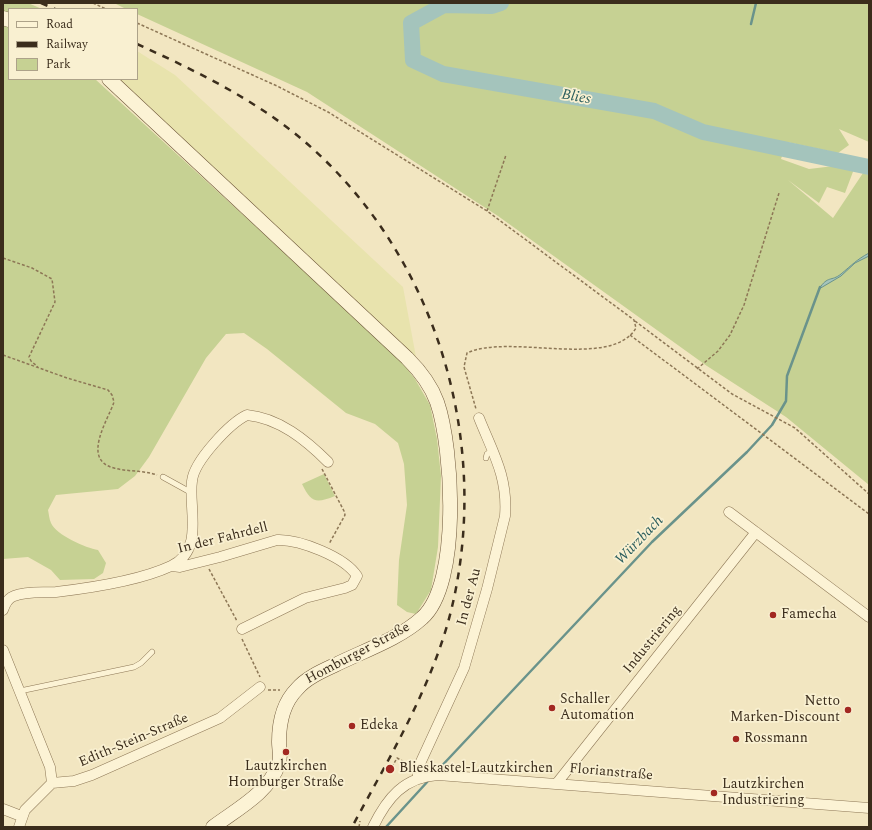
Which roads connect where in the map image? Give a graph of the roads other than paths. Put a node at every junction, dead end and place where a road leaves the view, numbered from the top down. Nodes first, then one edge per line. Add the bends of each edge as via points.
1 (110, 80) edge
2 (479, 418) road end
3 (325, 466) road end
4 (163, 477) road end
5 (193, 493) junction
6 (729, 512) dead end
7 (756, 532) junction
8 (172, 566) junction
9 (3, 610) edge
10 (869, 617) edge
11 (242, 629) road end
12 (3, 650) edge
13 (152, 652) dead end
14 (260, 687) road end
15 (20, 691) junction
16 (421, 774) junction
17 (52, 783) junction
18 (556, 783) junction
19 (869, 808) edge
20 (3, 809) edge
21 (21, 816) junction
22 (19, 827) edge
23 (213, 827) edge
24 (374, 827) edge

1 - 23 main road, Homburger Straße via 407,358 428,383 437,401 445,436 450,521 447,556 440,592 435,602 423,618 392,637 324,670 298,687 291,695 281,719 280,756 272,778 260,792
2 - 16 street, In der Au via 489,455 502,476 506,497 504,516 493,548 464,668
3 - 5 street via 297,434 264,419 247,415 233,423 198,464 192,481
4 - 5 lane
5 - 8 street via 193,534 186,552
6 - 7 street
7 - 10 street
7 - 18 street, Industriering
8 - 9 street, In der Fahrdell via 93,587 12,596 7,600
8 - 11 street, In der Fahrdell via 180,567 237,553 277,540 293,541 324,553 346,564 357,576 352,585 305,598
12 - 15 street
13 - 15 lane via 134,668
14 - 17 street, Edith-Stein-Straße via 229,713 206,725 92,775 74,781
15 - 17 street via 50,767
16 - 18 street, Florianstraße
16 - 24 street, Florianstraße via 396,793
17 - 21 street
18 - 19 street, Florianstraße
20 - 21 street
21 - 22 street

